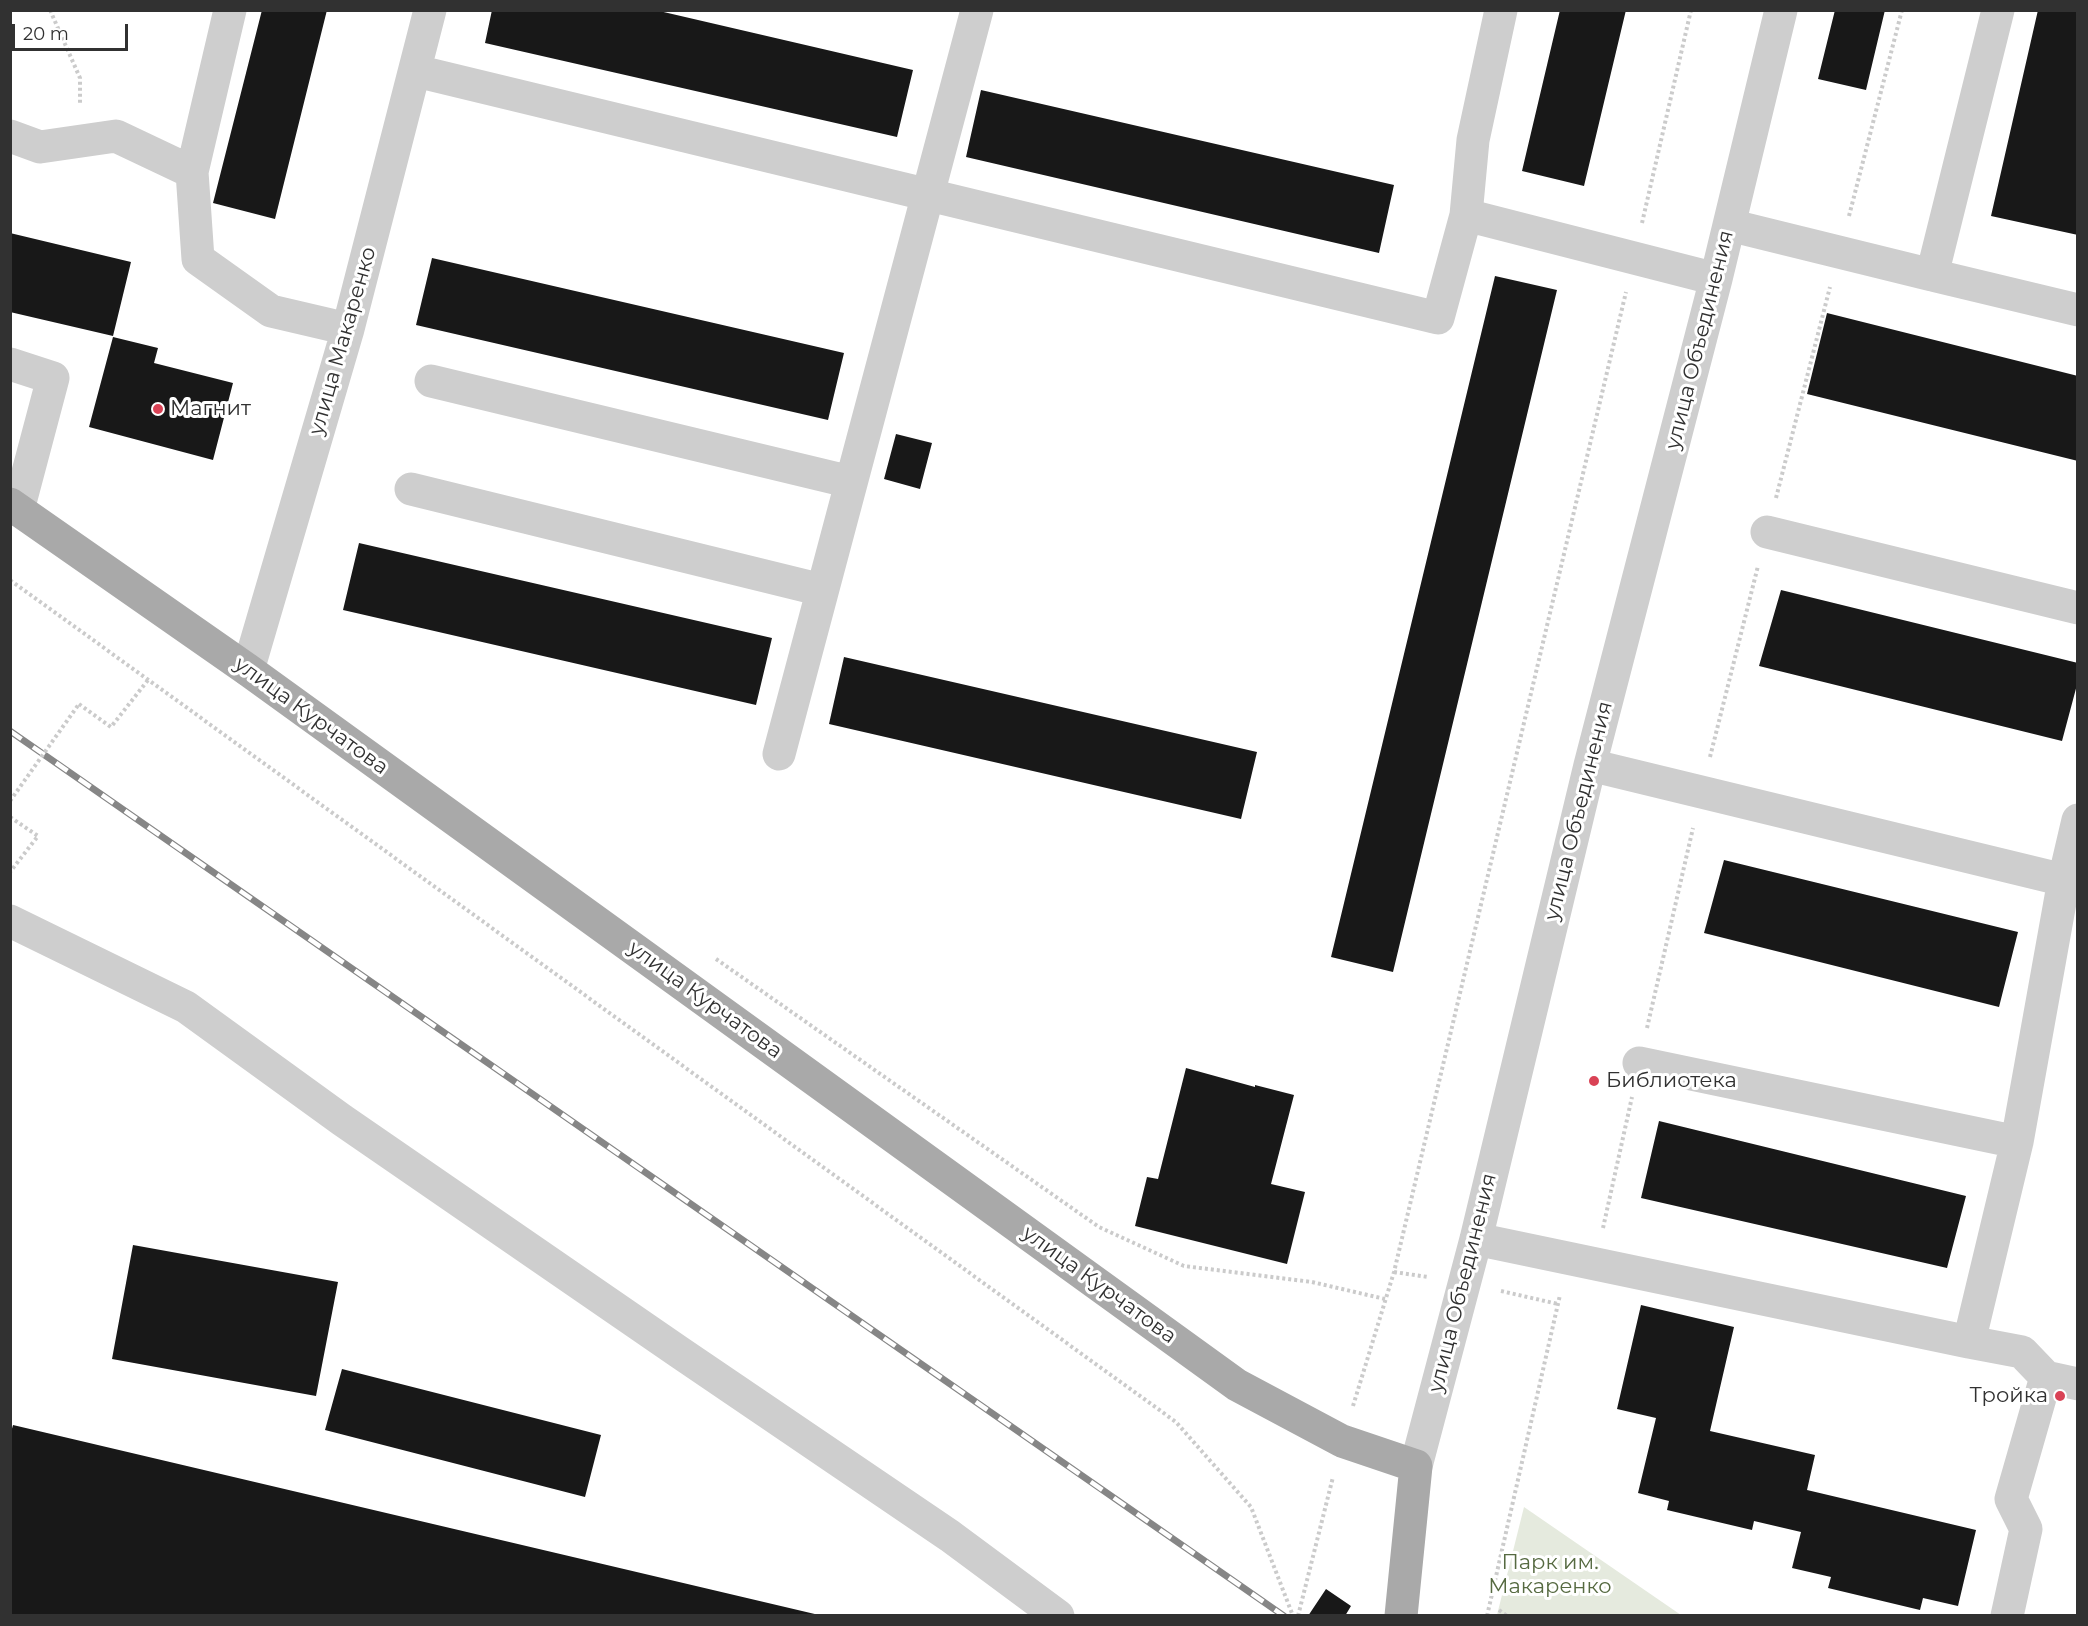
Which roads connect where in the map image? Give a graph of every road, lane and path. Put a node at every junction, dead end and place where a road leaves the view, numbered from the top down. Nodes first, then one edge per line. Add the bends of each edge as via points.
1 (50, 10) edge
2 (230, 10) edge
3 (430, 10) edge
4 (977, 10) edge
5 (1502, 10) edge
6 (1691, 10) edge
7 (1781, 10) edge
8 (1902, 10) edge
9 (1998, 10) edge
10 (416, 71) junction
11 (10, 136) edge
12 (81, 141) junction
13 (192, 172) junction
14 (927, 194) junction
15 (1466, 215) junction
16 (1729, 225) junction
17 (1840, 252) junction
18 (1634, 259) junction
19 (1932, 275) junction
20 (1716, 279) junction
21 (2078, 310) edge
22 (348, 329) junction
23 (10, 364) edge
24 (431, 381) dead end
25 (851, 482) junction
26 (411, 489) dead end
27 (14, 507) edge
28 (1767, 532) junction
29 (10, 580) edge
30 (822, 590) junction
31 (2078, 608) edge
32 (248, 670) junction
33 (148, 680) junction
34 (779, 754) dead end
35 (1590, 765) junction
36 (1701, 792) junction
37 (10, 801) edge
38 (10, 817) edge
39 (2078, 820) edge
40 (10, 872) edge
41 (2064, 880) junction
42 (10, 921) edge
43 (708, 954) dead end
44 (1639, 1063) junction
45 (2017, 1142) junction
46 (1476, 1239) junction
47 (1582, 1263) junction
48 (1385, 1299) junction
49 (1969, 1342) junction
50 (2046, 1377) junction
51 (2078, 1384) edge
52 (1342, 1442) junction
53 (1416, 1466) junction
54 (1499, 1610) dead end
55 (1058, 1616) edge
56 (1293, 1616) edge
57 (1298, 1616) edge
58 (1401, 1616) edge
59 (1487, 1616) edge
60 (1507, 1616) edge
61 (2007, 1616) edge

1 - 12 path via 80,78
2 - 13 street
3 - 10 street, улица Макаренко
4 - 14 street
5 - 15 street via 1473,140
6 - 18 path
7 - 16 street, улица Объединения
8 - 17 path
9 - 19 street
10 - 14 street
10 - 22 street, улица Макаренко
11 - 12 street via 40,147
12 - 13 street via 116,136
13 - 22 street via 198,259 271,311
14 - 15 street via 1438,318
14 - 25 street
15 - 18 street
16 - 17 street
16 - 20 street, улица Объединения
17 - 19 street
17 - 28 path
18 - 20 street
18 - 48 path
19 - 21 street
20 - 35 street, улица Объединения
22 - 32 street, улица Макаренко
23 - 27 street via 53,378
24 - 25 street
25 - 30 street
26 - 30 street
27 - 32 main road, улица Курчатова
28 - 31 street
28 - 36 path
29 - 33 path
30 - 34 street
32 - 52 main road, улица Курчатова via 1237,1385
33 - 37 path, bridge via 111,727 79,704
33 - 56 path via 1176,1422 1251,1507
35 - 36 street
35 - 46 street, улица Объединения
36 - 41 street
36 - 44 path
38 - 40 path via 38,836
39 - 41 street
41 - 45 street
42 - 55 street via 186,1007 342,1120 950,1536
43 - 48 path via 1099,1227 1184,1266 1312,1282
44 - 45 street
44 - 47 path
45 - 49 street
46 - 47 street
46 - 53 street, улица Объединения
47 - 49 street
47 - 59 path
48 - 52 path
49 - 50 street via 2022,1352
50 - 51 street
50 - 61 street via 2011,1499 2026,1530
52 - 53 main road, улица Курчатова
52 - 57 path
53 - 58 main road, улица Объединения
54 - 60 path

